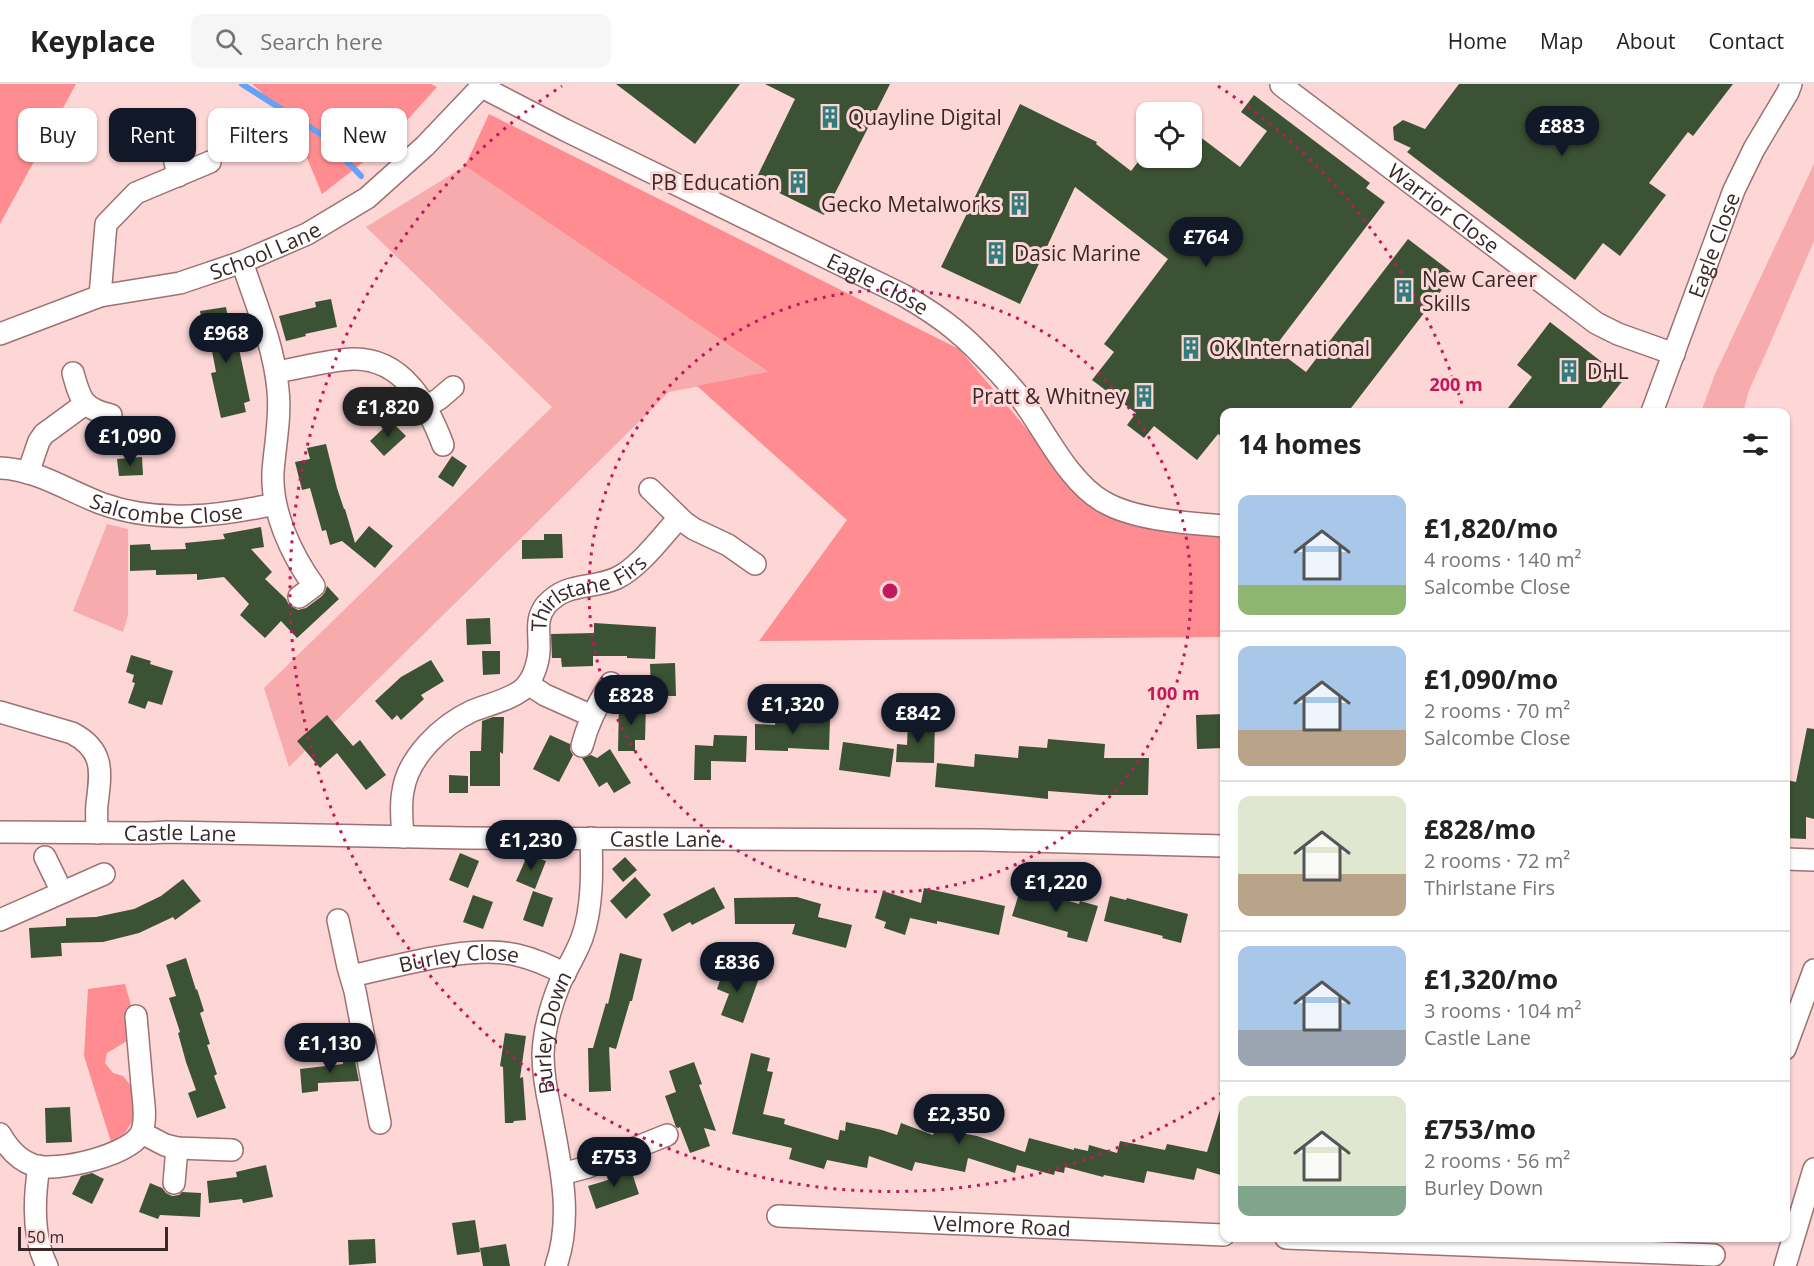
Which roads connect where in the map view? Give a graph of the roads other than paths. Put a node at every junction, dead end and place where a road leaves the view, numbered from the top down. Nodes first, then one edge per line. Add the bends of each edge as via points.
1 (1791, 84) edge
2 (1281, 85) edge
3 (483, 86) edge
4 (175, 162) edge
5 (210, 162) dead end
6 (178, 176) junction
7 (242, 262) junction
8 (99, 296) junction
9 (0, 334) edge
10 (1674, 354) junction
11 (276, 372) junction
12 (73, 373) dead end
13 (453, 387) dead end
14 (85, 404) junction
15 (427, 406) junction
16 (1654, 408) edge
17 (111, 415) dead end
18 (443, 445) dead end
19 (0, 468) edge
20 (28, 473) junction
21 (650, 489) dead end
22 (275, 504) junction
23 (679, 518) junction
24 (1220, 525) edge
25 (755, 564) dead end
26 (299, 597) dead end
27 (611, 683) dead end
28 (528, 684) junction
29 (0, 712) edge
30 (592, 716) junction
31 (582, 746) dead end
32 (0, 832) edge
33 (97, 833) junction
34 (403, 837) junction
35 (591, 838) junction
36 (1220, 846) edge
37 (45, 857) dead end
38 (1790, 859) edge
39 (1814, 860) edge
40 (104, 874) dead end
41 (62, 892) junction
42 (0, 920) edge
43 (338, 920) dead end
44 (1814, 970) edge
45 (565, 974) junction
46 (351, 976) junction
47 (136, 1016) dead end
48 (1790, 1035) edge
49 (380, 1123) dead end
50 (142, 1133) junction
51 (0, 1134) edge
52 (667, 1135) dead end
53 (177, 1148) junction
54 (232, 1150) dead end
55 (39, 1166) junction
56 (1814, 1169) edge
57 (562, 1174) junction
58 (174, 1183) dead end
59 (778, 1216) dead end
60 (1220, 1235) edge
61 (1401, 1242) edge
62 (1715, 1253) edge
63 (47, 1266) edge
64 (556, 1266) edge
65 (1785, 1266) edge

1 - 10 street, Eagle Close via 1734,190
2 - 10 street, Warrior Close via 1596,323
3 - 7 street, School Lane via 367,198 308,234
3 - 24 street, Eagle Close via 934,313 978,349 1022,399 1047,439 1092,495 1115,508 1158,519
4 - 6 street
5 - 6 street
6 - 8 street via 136,193 106,224
7 - 8 street, School Lane via 180,283
7 - 11 street, Salcombe Close
8 - 9 street, School Lane
10 - 16 street, Eagle Close
11 - 15 street via 352,359 374,362 392,369
11 - 22 street, Salcombe Close via 279,405 273,471
12 - 14 street
13 - 15 street
14 - 17 street
14 - 20 street via 44,434
15 - 18 street
19 - 20 street, Salcombe Close
20 - 22 street, Salcombe Close via 107,505 153,515 215,515
21 - 23 street
22 - 26 street, Salcombe Close via 292,548 314,586
23 - 25 street
23 - 28 street, Thirlstane Firs via 618,578 564,591 546,605 538,620 540,646
27 - 30 street
28 - 30 street
28 - 34 street via 512,697 446,726 426,747 403,790
29 - 33 street via 72,733 92,747 100,774
30 - 31 street
32 - 33 street, Castle Lane
33 - 34 street, Castle Lane
34 - 35 street, Castle Lane
35 - 36 street, Castle Lane
35 - 45 street, Burley Down via 591,880 583,934
37 - 41 street
38 - 39 street
40 - 41 street
41 - 42 street
43 - 46 street
44 - 48 street
45 - 46 street, Burley Close via 539,962 495,952 449,956
45 - 57 street, Burley Down via 547,1024 543,1054
46 - 49 street
47 - 50 street
50 - 53 street
50 - 55 street via 134,1142 101,1157 57,1168
51 - 55 street via 13,1152
52 - 57 street
53 - 54 street
53 - 58 street
55 - 63 street via 37,1239
56 - 65 street
57 - 64 street, Burley Down via 564,1225
59 - 60 street, Velmore Road
61 - 62 street

